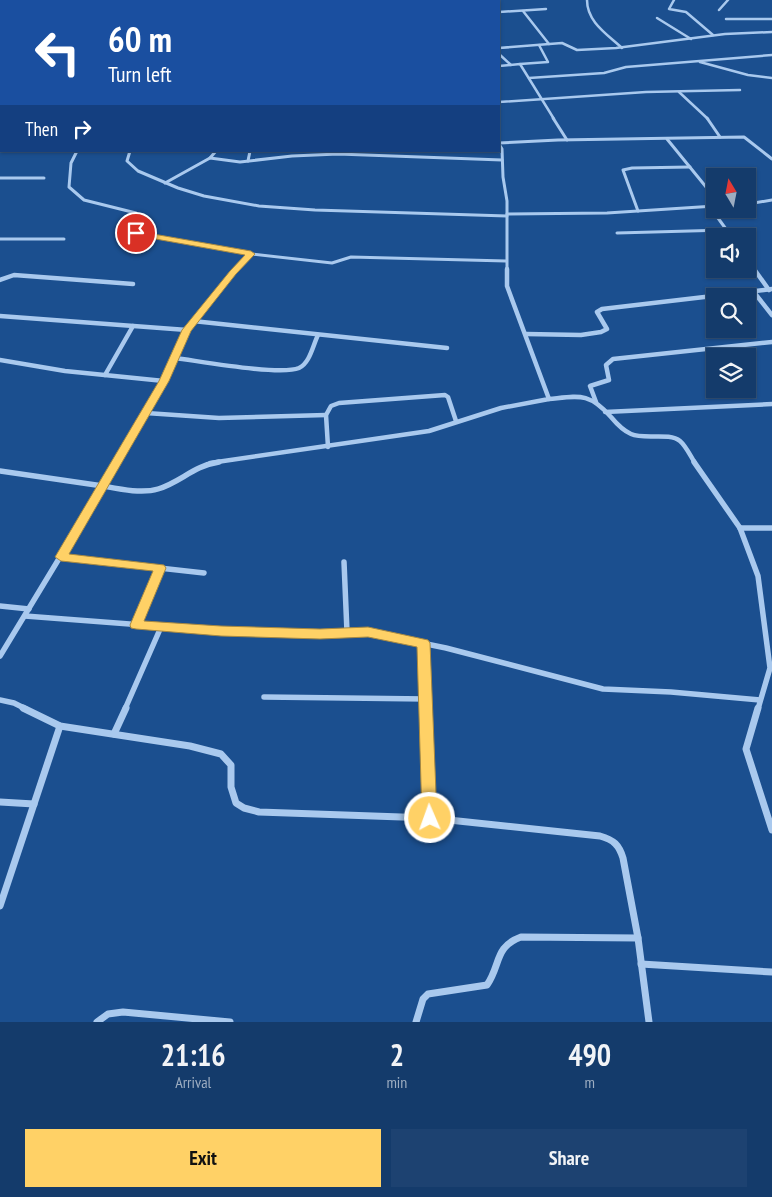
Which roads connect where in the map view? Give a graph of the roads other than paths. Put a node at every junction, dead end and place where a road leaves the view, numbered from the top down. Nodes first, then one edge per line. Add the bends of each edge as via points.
1 (587, 0) edge
2 (674, 0) edge
3 (728, 0) edge
4 (546, 9) dead end
5 (719, 10) dead end
6 (523, 11) junction
7 (500, 12) edge
8 (657, 18) dead end
9 (726, 19) dead end
10 (772, 19) edge
11 (772, 32) edge
12 (713, 35) junction
13 (692, 39) junction
14 (548, 44) junction
15 (539, 45) junction
16 (500, 48) edge
17 (622, 48) junction
18 (500, 55) edge
19 (772, 55) edge
20 (696, 60) junction
21 (520, 64) junction
22 (512, 65) junction
23 (500, 66) edge
24 (529, 78) junction
25 (772, 78) edge
26 (740, 90) dead end
27 (679, 92) junction
28 (543, 100) junction
29 (500, 102) edge
30 (720, 137) junction
31 (667, 139) junction
32 (567, 140) junction
33 (500, 143) edge
34 (500, 145) edge
35 (772, 150) edge
36 (762, 151) junction
37 (76, 152) edge
38 (130, 152) edge
39 (215, 152) edge
40 (250, 152) edge
41 (210, 158) junction
42 (772, 159) edge
43 (502, 160) junction
44 (248, 161) junction
45 (690, 167) junction
46 (0, 178) edge
47 (44, 178) dead end
48 (165, 184) junction
49 (706, 187) edge
50 (772, 200) edge
51 (756, 203) edge
52 (706, 207) edge
53 (638, 211) junction
54 (507, 215) junction
55 (706, 231) edge
56 (617, 233) dead end
57 (0, 239) edge
58 (64, 239) dead end
59 (251, 254) junction
60 (506, 261) junction
61 (756, 271) edge
62 (0, 280) edge
63 (133, 284) dead end
64 (770, 289) edge
65 (756, 291) edge
66 (756, 295) edge
67 (706, 297) edge
68 (772, 315) edge
69 (0, 316) edge
70 (193, 321) junction
71 (133, 326) junction
72 (187, 330) junction
73 (526, 334) junction
74 (318, 335) junction
75 (772, 342) edge
76 (447, 348) dead end
77 (175, 358) junction
78 (0, 360) edge
79 (105, 376) junction
80 (164, 381) junction
81 (549, 400) junction
82 (596, 402) junction
83 (772, 404) edge
84 (605, 412) junction
85 (146, 413) junction
86 (326, 415) junction
87 (456, 421) junction
88 (328, 447) junction
89 (0, 471) edge
90 (103, 486) junction
91 (740, 528) junction
92 (772, 528) edge
93 (61, 557) junction
94 (344, 562) dead end
95 (160, 568) junction
96 (204, 573) dead end
97 (0, 606) edge
98 (29, 609) junction
99 (25, 616) junction
100 (136, 625) junction
101 (160, 626) junction
102 (347, 632) junction
103 (424, 643) junction
104 (0, 656) edge
105 (771, 668) edge
106 (264, 697) dead end
107 (426, 699) junction
108 (0, 700) edge
109 (760, 700) junction
110 (60, 726) junction
111 (114, 734) junction
112 (0, 802) edge
113 (34, 804) junction
114 (430, 818) junction
115 (772, 830) edge
116 (0, 906) edge
117 (638, 938) junction
118 (641, 964) junction
119 (772, 972) edge
120 (97, 1022) edge
121 (230, 1022) edge
122 (416, 1022) edge
123 (649, 1022) edge

1 - 17 street via 590,16
2 - 12 street via 669,9 686,12
3 - 5 street
4 - 6 street
6 - 7 street
6 - 14 street
8 - 13 street
9 - 10 street
11 - 12 street
12 - 13 street
13 - 17 street
14 - 15 street
14 - 17 street via 562,43 577,50
15 - 16 street
15 - 21 street via 548,62
18 - 22 street
19 - 20 street
20 - 24 street via 626,67 604,73
20 - 25 street via 748,76
21 - 22 street
21 - 24 street
22 - 23 street
24 - 28 street
26 - 27 street
27 - 28 street
27 - 30 street via 709,120
28 - 29 street
28 - 32 street
30 - 31 street
30 - 36 street via 744,137
31 - 32 street
31 - 45 street
32 - 33 street
34 - 43 street
35 - 36 street
36 - 42 street
37 - 59 street via 71,163 69,188 84,200 136,213 137,218 124,228 127,231
38 - 48 street via 129,165
39 - 41 street
40 - 44 street
41 - 44 street
41 - 48 street
43 - 44 street via 338,154
43 - 54 street
45 - 49 street
45 - 53 street via 623,170
46 - 47 street
48 - 54 street via 232,201 286,209
50 - 51 street
52 - 53 street
53 - 54 street
54 - 60 street
55 - 56 street
57 - 58 street
59 - 60 street via 332,263 351,257
59 - 70 street
60 - 73 street via 507,286
61 - 64 street
62 - 63 street via 22,275
64 - 65 street
66 - 68 street
67 - 73 street via 602,309 597,312 607,329 603,332
69 - 71 street
70 - 72 street
70 - 74 street
71 - 72 street
71 - 79 street
72 - 77 street
73 - 81 street
74 - 76 street
74 - 77 street via 306,362 295,370
75 - 82 street via 614,359 606,366 609,380 590,386
77 - 80 street
78 - 79 street
79 - 80 street
80 - 85 street
81 - 82 street via 579,396
81 - 87 street via 501,408
82 - 84 street
83 - 84 street
84 - 91 street via 616,425 636,436 674,438 680,442
85 - 86 street via 218,418
85 - 90 street
86 - 87 street via 331,406 339,403 440,395 448,397
86 - 88 street
87 - 88 street via 429,431
88 - 90 street via 204,464 156,490
89 - 90 street
90 - 93 street
91 - 92 street
91 - 105 street via 758,576
93 - 95 street
93 - 98 street
94 - 102 street
95 - 96 street
95 - 100 street
97 - 98 street
98 - 99 street
99 - 100 street
99 - 104 street
100 - 101 street
101 - 102 street via 221,631
101 - 111 street
102 - 103 street via 388,635
103 - 107 street
103 - 109 street via 603,689
105 - 109 street
106 - 107 street
107 - 114 street
108 - 110 street via 14,703
109 - 115 street via 746,748
110 - 111 street
110 - 113 street
111 - 114 street via 221,754 231,765 236,803 259,812
112 - 113 street
113 - 116 street
114 - 117 street via 610,839 619,846 623,858
117 - 118 street
117 - 122 street via 521,937 508,940 501,949 493,978 487,985 428,994 423,999
118 - 119 street
118 - 123 street
120 - 121 street via 108,1014 123,1012

